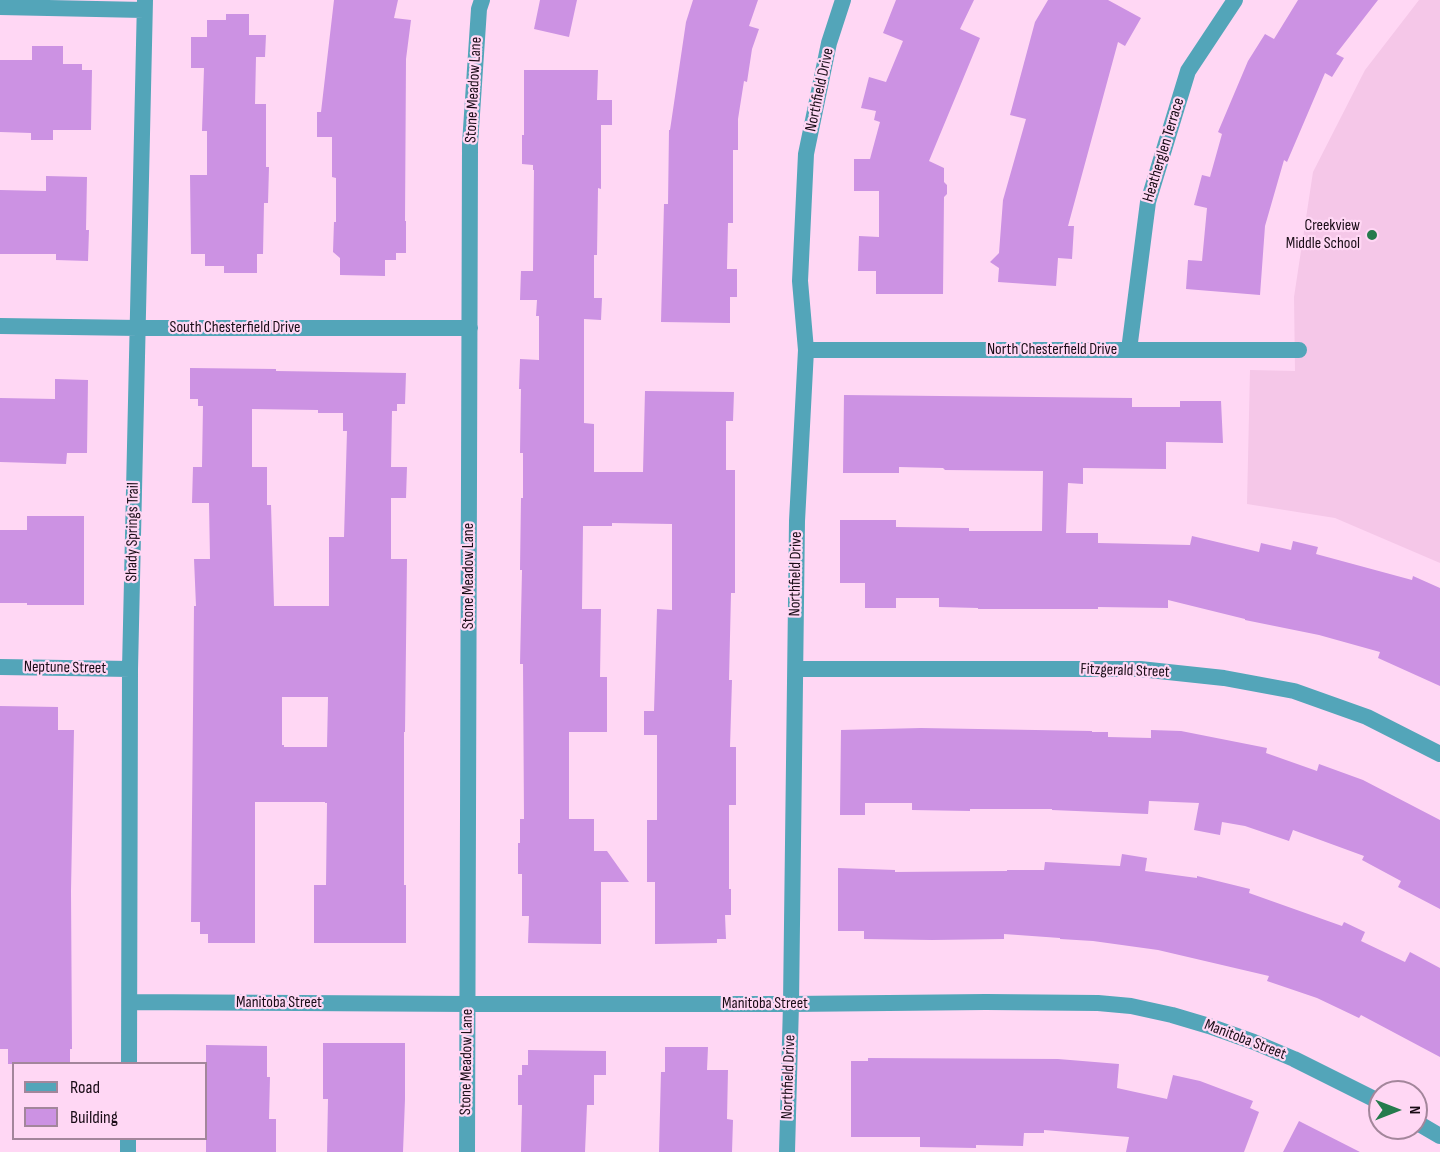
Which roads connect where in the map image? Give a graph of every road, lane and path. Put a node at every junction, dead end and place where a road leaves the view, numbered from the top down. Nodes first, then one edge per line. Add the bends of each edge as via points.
1 (482, 0) edge
2 (843, 0) edge
3 (1235, 0) edge
4 (144, 5) edge
5 (0, 7) edge
6 (0, 326) edge
7 (138, 328) junction
8 (470, 328) junction
9 (806, 350) junction
10 (1129, 350) junction
11 (1299, 350) dead end
12 (0, 667) edge
13 (130, 669) junction
14 (795, 669) junction
15 (1440, 754) edge
16 (130, 1002) junction
17 (468, 1004) junction
18 (791, 1004) junction
19 (129, 1062) edge
20 (1368, 1096) edge
21 (467, 1152) edge
22 (787, 1152) edge

1 - 8 street, Stone Meadow Lane via 470,144
2 - 9 street, Northfield Drive via 829,43 806,154 800,281
3 - 10 street, Heatherglen Terrace via 1188,71 1148,202
4 - 5 street
4 - 7 street, Shady Springs Trail
6 - 7 street, South Chesterfield Drive
7 - 8 street, South Chesterfield Drive
7 - 13 street, Shady Springs Trail
8 - 17 street, Stone Meadow Lane
9 - 10 street, North Chesterfield Drive
9 - 14 street, Northfield Drive via 797,520
10 - 11 street, North Chesterfield Drive
12 - 13 street, Neptune Street
13 - 16 street, Shady Springs Trail
14 - 15 street, Fitzgerald Street via 1140,669 1224,678 1294,691 1367,717
14 - 18 street, Northfield Drive
16 - 17 street, Manitoba Street
16 - 19 street, Shady Springs Trail
17 - 18 street, Manitoba Street
17 - 21 street, Stone Meadow Lane
18 - 20 street, Manitoba Street via 1062,1002 1131,1006 1254,1042
18 - 22 street, Northfield Drive

